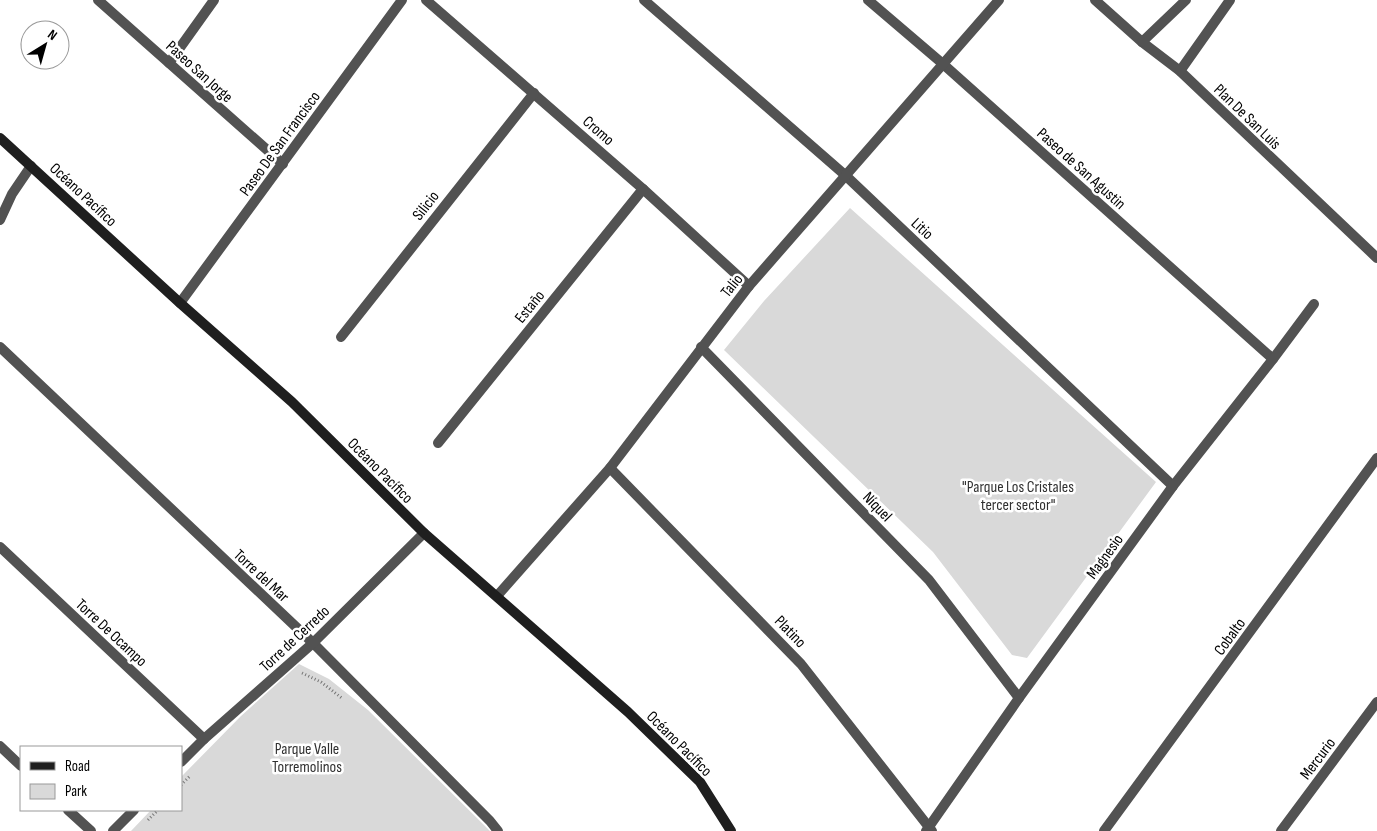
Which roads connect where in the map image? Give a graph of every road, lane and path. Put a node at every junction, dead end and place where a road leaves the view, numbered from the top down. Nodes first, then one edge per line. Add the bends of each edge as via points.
1 (98, 0) edge
2 (214, 0) edge
3 (402, 0) edge
4 (426, 0) edge
5 (644, 0) edge
6 (868, 0) edge
7 (999, 0) edge
8 (1095, 0) edge
9 (1186, 0) edge
10 (1230, 0) edge
11 (1142, 42) junction
12 (169, 63) junction
13 (943, 64) junction
14 (1180, 71) junction
15 (534, 93) junction
16 (0, 138) edge
17 (283, 164) junction
18 (31, 166) junction
19 (845, 175) junction
20 (644, 189) junction
21 (0, 220) edge
22 (1377, 258) edge
23 (749, 286) junction
24 (180, 303) junction
25 (1314, 304) dead end
26 (341, 337) dead end
27 (702, 346) junction
28 (0, 347) edge
29 (1273, 360) junction
30 (438, 443) dead end
31 (1377, 458) edge
32 (610, 468) junction
33 (1174, 486) junction
34 (424, 533) junction
35 (0, 547) edge
36 (497, 596) junction
37 (313, 643) junction
38 (298, 672) dead end
39 (1019, 698) junction
40 (344, 700) dead end
41 (1377, 702) edge
42 (204, 739) junction
43 (0, 746) edge
44 (182, 761) edge
45 (20, 765) edge
46 (196, 770) dead end
47 (182, 784) edge
48 (69, 811) edge
49 (133, 811) edge
50 (929, 830) edge
51 (91, 831) edge
52 (113, 831) edge
53 (498, 831) edge
54 (731, 831) edge
55 (1104, 831) edge
56 (1281, 831) edge

1 - 12 street, Paseo San Jorge
2 - 12 street
3 - 17 street, Paseo De San Francisco
4 - 15 street, Cromo
5 - 19 street, Litio
6 - 13 street, Paseo de San Agustin
7 - 13 street, Talio
8 - 11 street, Plan De San Luis
9 - 11 street
10 - 14 street
11 - 14 street, Plan De San Luis
12 - 17 street, Paseo San Jorge
13 - 19 street, Talio
13 - 29 street, Paseo de San Agustin
14 - 22 street, Plan De San Luis
15 - 20 street, Cromo
15 - 26 street, Silicio
16 - 18 street, Océano Pacífico
17 - 24 street, Paseo De San Francisco
18 - 21 street via 12,194
18 - 24 street, Océano Pacífico
19 - 23 street, Talio
19 - 33 street, Litio
20 - 23 street, Cromo
20 - 30 street, Estaño
23 - 27 street, Talio
24 - 34 street, Océano Pacífico via 292,402
25 - 29 street, Magnesio
27 - 32 street, Talio
27 - 39 street, Níquel via 929,580
28 - 37 street, Torre del Mar
29 - 33 street, Magnesio
31 - 55 street, Cobalto
32 - 36 street, Talio
32 - 50 street, Platino via 802,664
33 - 39 street, Magnesio
34 - 36 street, Océano Pacífico
34 - 37 street, Torre de Cerredo
35 - 42 street, Torre De Ocampo
36 - 54 street, Océano Pacífico via 628,712 700,782
37 - 42 street, Torre de Cerredo
37 - 53 street, Torre del Mar
38 - 40 path via 321,682
39 - 50 street, Magnesio
41 - 56 street, Mercurio
42 - 44 street, Torre de Cerredo
43 - 45 street
46 - 47 path
48 - 51 street
49 - 52 street

